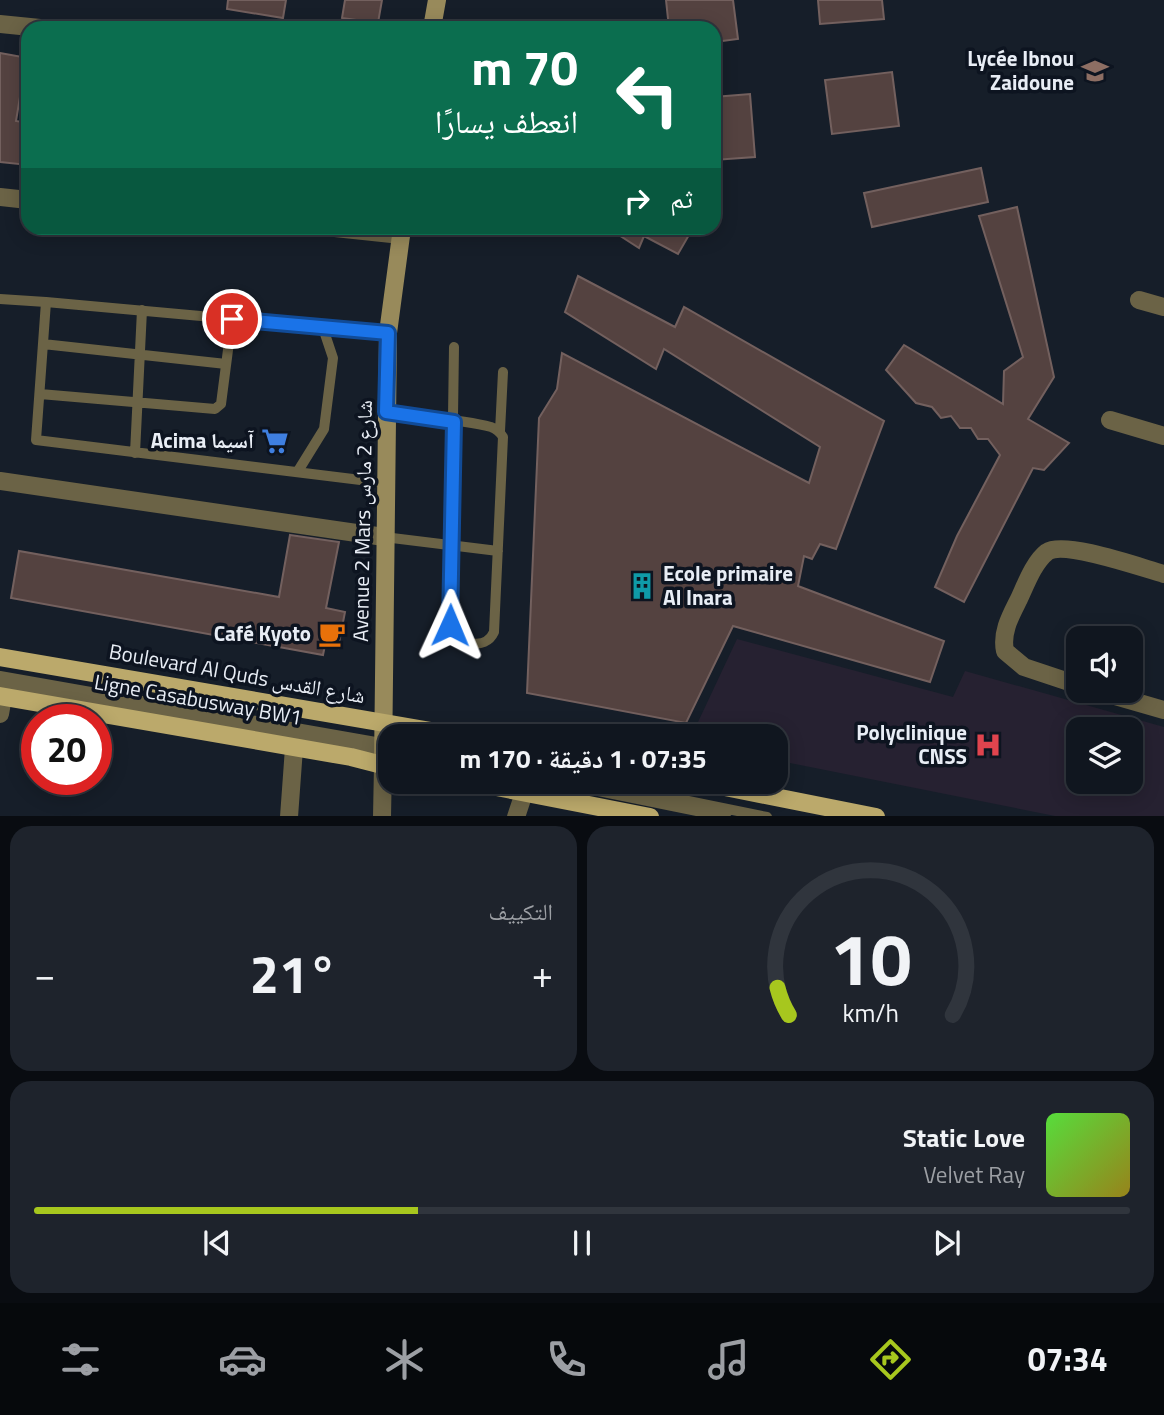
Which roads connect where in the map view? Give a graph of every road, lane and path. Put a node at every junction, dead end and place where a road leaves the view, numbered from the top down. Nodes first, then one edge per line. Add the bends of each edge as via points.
1 (437, 0) edge
2 (433, 21) edge
3 (0, 24) edge
4 (21, 26) edge
5 (0, 197) edge
6 (21, 199) edge
7 (400, 235) edge
8 (0, 299) edge
9 (1139, 300) dead end
10 (46, 302) junction
11 (1164, 307) edge
12 (142, 310) junction
13 (232, 319) junction
14 (323, 328) junction
15 (388, 333) junction
16 (43, 344) junction
17 (454, 347) dead end
18 (139, 355) junction
19 (226, 364) junction
20 (503, 372) dead end
21 (40, 394) junction
22 (138, 402) junction
23 (386, 412) junction
24 (1110, 420) dead end
25 (454, 422) junction
26 (500, 431) junction
27 (1164, 436) edge
28 (135, 453) junction
29 (298, 471) junction
30 (0, 481) edge
31 (385, 483) junction
32 (384, 537) junction
33 (451, 547) junction
34 (498, 551) junction
35 (1164, 574) edge
36 (0, 657) edge
37 (0, 677) edge
38 (1066, 681) edge
39 (1, 698) edge
40 (1140, 703) edge
41 (1164, 710) edge
42 (386, 723) junction
43 (392, 724) edge
44 (295, 748) junction
45 (378, 752) edge
46 (378, 753) edge
47 (378, 753) edge
48 (384, 794) edge
49 (524, 794) edge
50 (528, 794) edge
51 (613, 794) edge
52 (654, 794) edge
53 (760, 794) edge
54 (618, 814) edge
55 (289, 816) edge
56 (382, 816) edge
57 (516, 816) edge
58 (639, 816) edge
59 (721, 816) edge
60 (762, 816) edge
61 (871, 816) edge

1 - 2 main road
3 - 4 street
5 - 6 street
7 - 15 main road, Avenue 2 Mars شارع 2 مارس
8 - 10 lane
9 - 11 street
10 - 12 lane
10 - 16 lane
12 - 13 lane
12 - 18 lane
13 - 14 lane
13 - 19 lane
14 - 15 lane
14 - 29 lane via 333,358 324,429
15 - 23 main road, Avenue 2 Mars شارع 2 مارس
16 - 18 lane
16 - 21 lane
17 - 25 lane
18 - 19 lane
18 - 22 lane
19 - 22 lane via 221,404 215,409
20 - 26 lane
21 - 22 lane
21 - 28 lane via 36,440
22 - 28 lane
23 - 25 lane
23 - 31 main road, Avenue 2 Mars شارع 2 مارس
24 - 27 street
25 - 26 lane
25 - 33 lane
26 - 34 lane
28 - 29 lane
29 - 31 lane
30 - 32 street
31 - 32 main road, Avenue 2 Mars شارع 2 مارس
32 - 33 lane
32 - 42 main road, Avenue 2 Mars شارع 2 مارس
33 - 34 lane
33 - 34 lane via 450,625 460,640 483,644 494,632
35 - 38 street via 1080,551 1050,550 1029,580 1004,644 1016,663
36 - 42 main road, Boulevard Al Quds شارع القدس
37 - 45 lane, Ligne Casabusway BW1
39 - 44 main road
39 - 46 lane, Ligne Casabusway BW1
40 - 41 street
42 - 43 main road, Boulevard Al Quds شارع القدس
44 - 47 main road
44 - 55 street
48 - 56 street, Avenue 2 Mars شارع 2 مارس
49 - 57 street
50 - 54 main road
51 - 59 lane
52 - 60 lane
53 - 61 main road
54 - 58 main road

